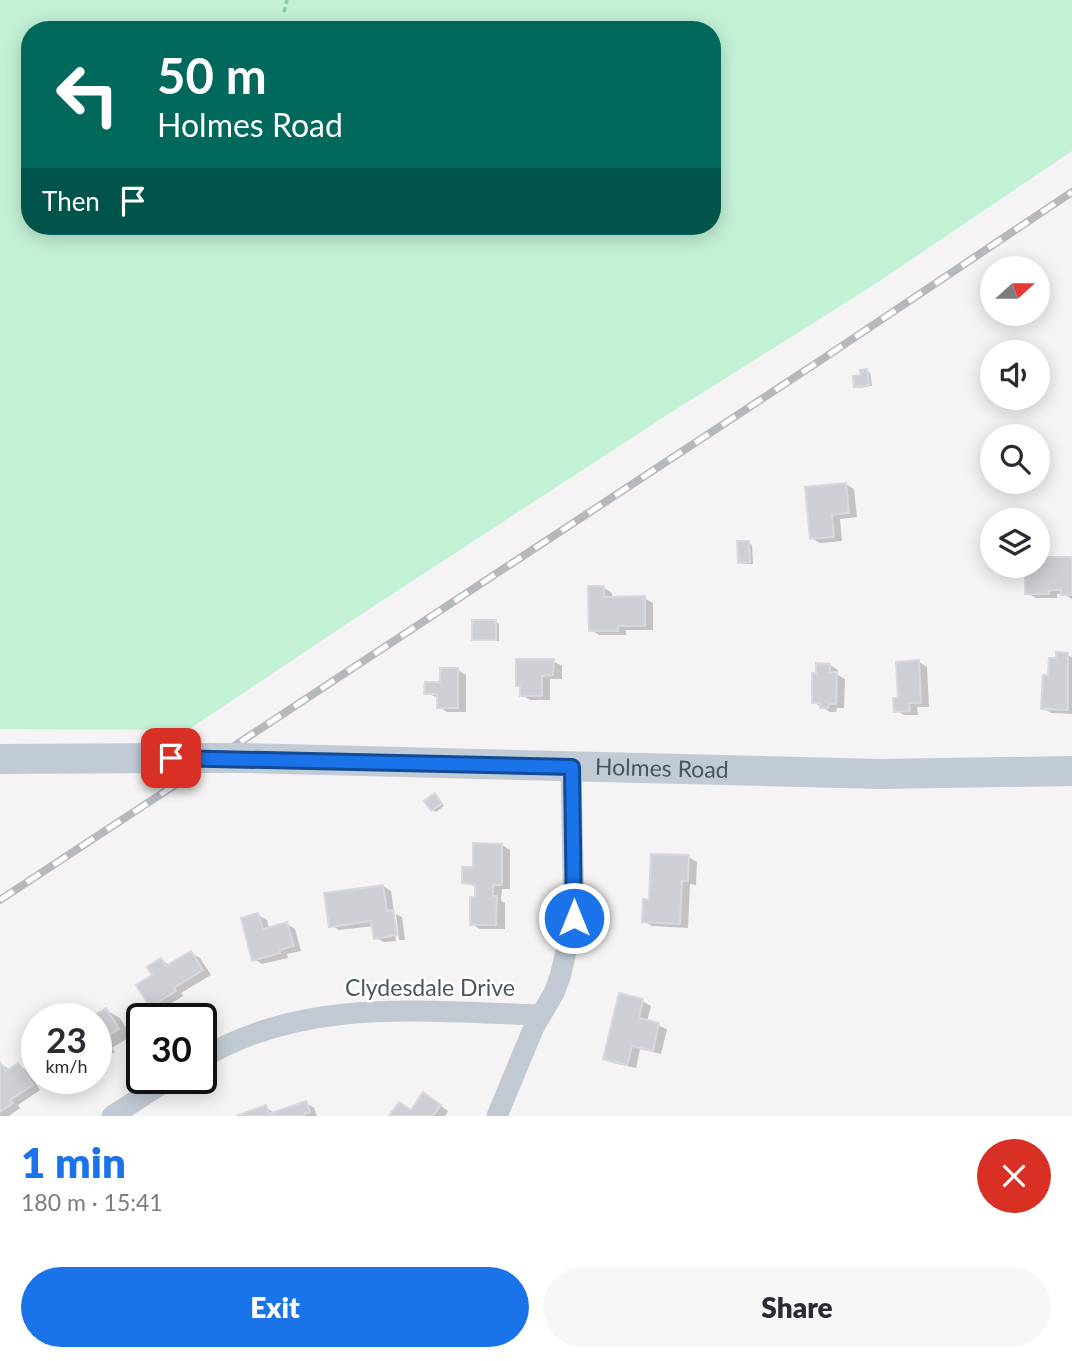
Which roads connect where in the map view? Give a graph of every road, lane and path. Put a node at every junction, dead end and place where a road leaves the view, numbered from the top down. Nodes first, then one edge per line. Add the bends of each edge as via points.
1 (286, 0) edge
2 (284, 12) dead end
3 (0, 759) edge
4 (572, 767) junction
5 (1072, 771) edge
6 (541, 1015) junction
7 (217, 1051) edge
8 (146, 1094) edge
9 (112, 1116) edge
10 (497, 1116) edge

1 - 2 path
3 - 4 street, Holmes Road, bridge via 242,758
4 - 5 street, Holmes Road via 881,774
4 - 6 street via 574,918 560,977
6 - 7 street, Clydesdale Drive via 341,1013 265,1029
6 - 10 street
8 - 9 street

